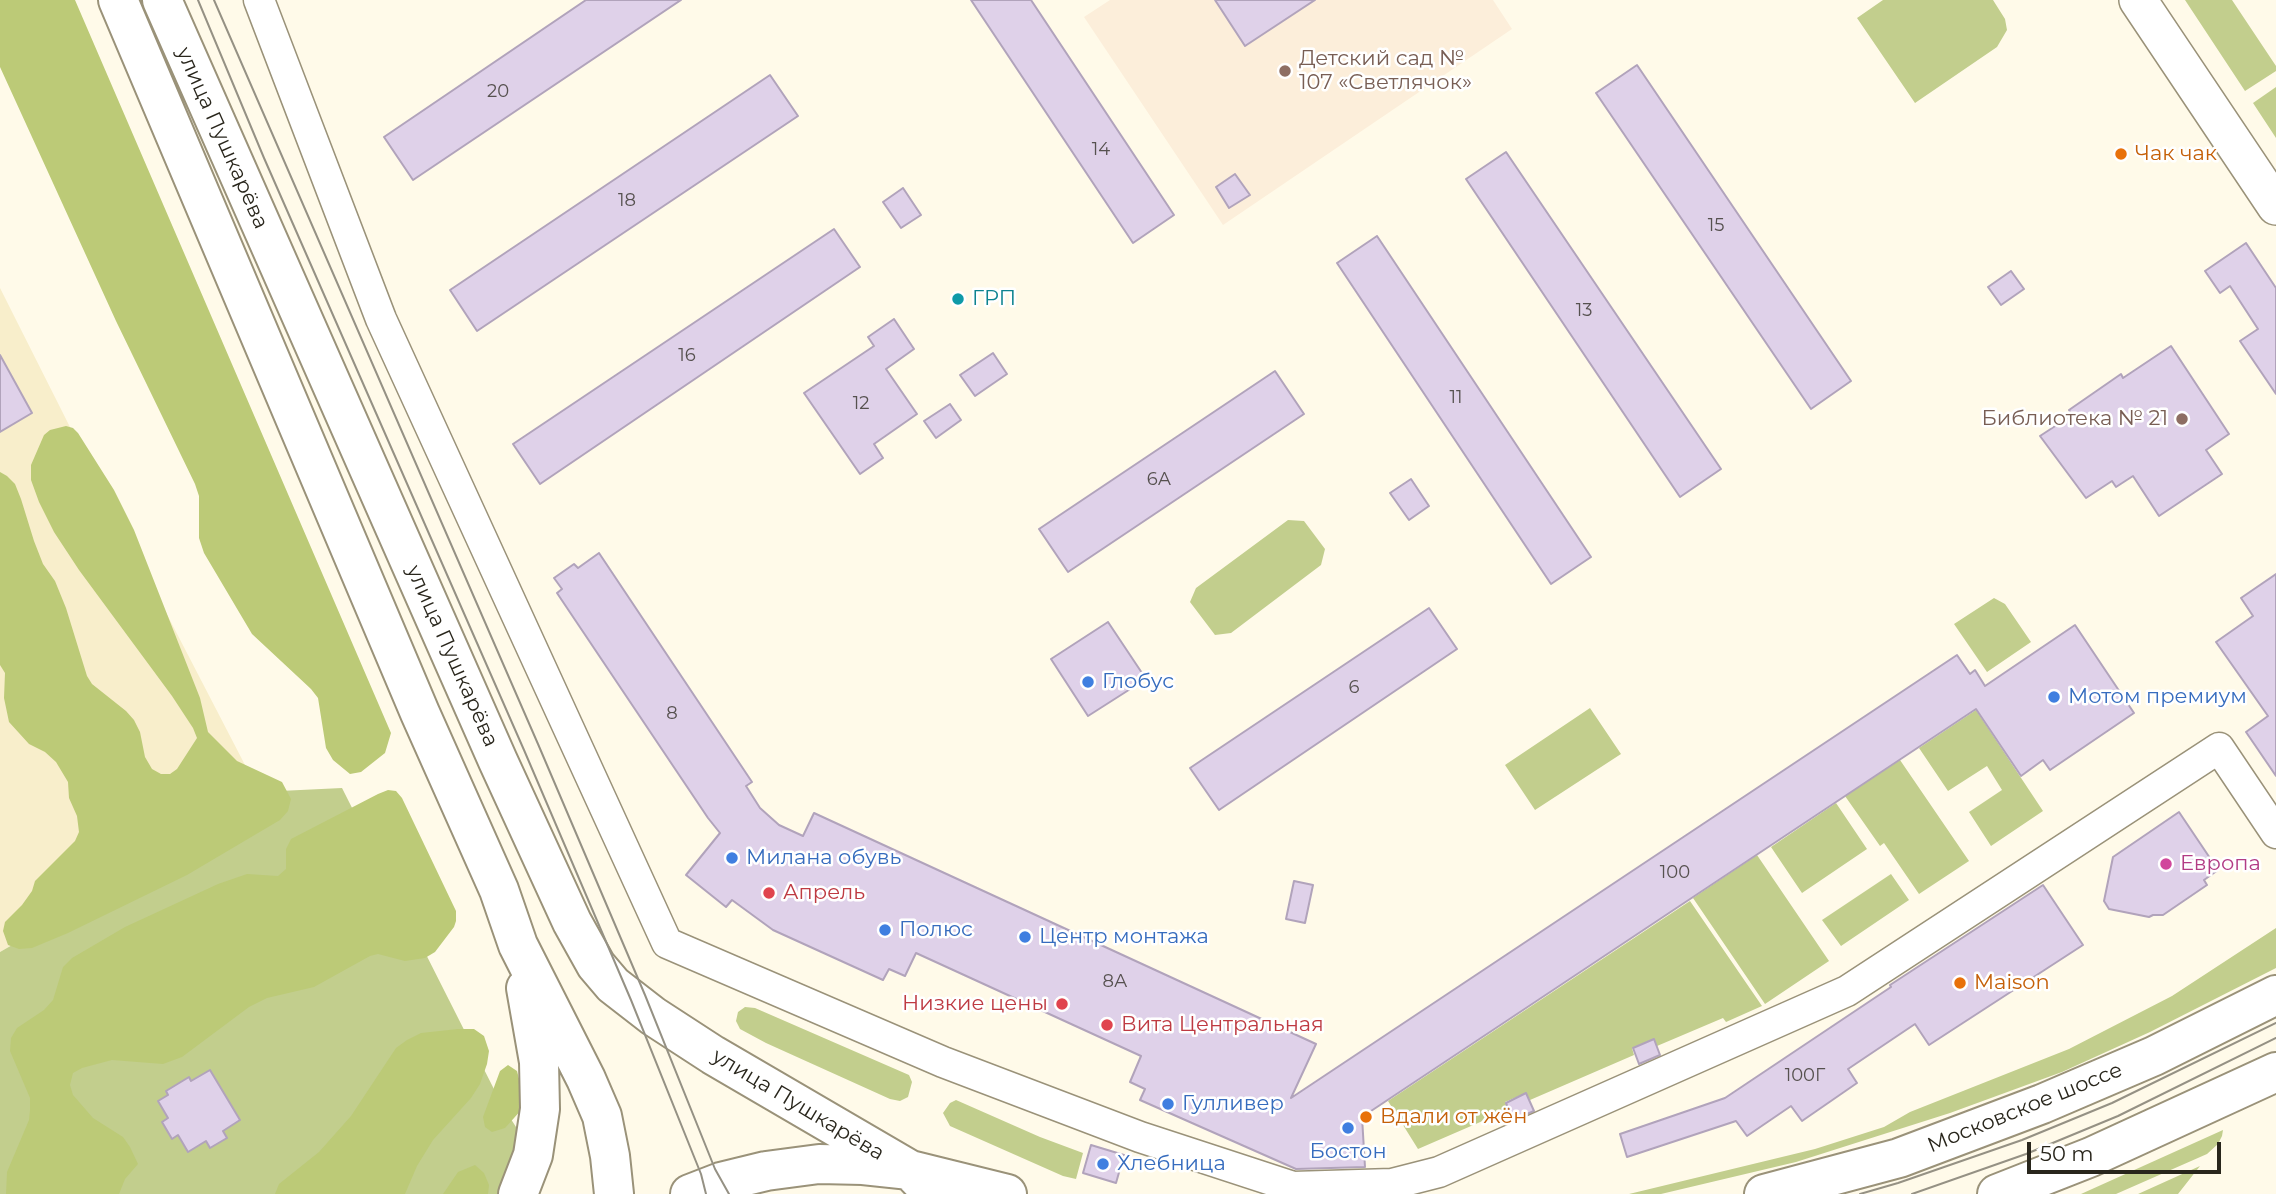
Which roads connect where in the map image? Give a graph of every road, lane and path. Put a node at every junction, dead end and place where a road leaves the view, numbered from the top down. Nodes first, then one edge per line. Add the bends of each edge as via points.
1 (118, 0) edge
2 (162, 0) edge
3 (259, 0) edge
4 (2138, 0) edge
5 (2276, 206) edge
6 (2276, 833) edge
7 (518, 945) junction
8 (2276, 995) edge
9 (2276, 1072) edge
10 (921, 1182) edge
11 (518, 1194) edge
12 (614, 1194) edge
13 (690, 1194) edge
14 (1007, 1194) edge
15 (1763, 1194) edge
16 (1997, 1194) edge

1 - 7 main road, улица Пушкарёва via 499,890
2 - 10 main road, улица Пушкарёва via 498,761 596,965 613,985 653,1016
3 - 6 street via 382,319 667,943 943,1062 1140,1137 1293,1187 1392,1184 1439,1172 1847,991 2219,748
4 - 5 street
7 - 11 main road via 539,1062 540,1109 533,1154
7 - 12 main road, улица Пушкарёва via 602,1116
8 - 15 main road, Московское шоссе via 2154,1056 2042,1104 1899,1158
9 - 16 main road via 2091,1157
10 - 13 main road via 863,1165 819,1164 766,1171
10 - 14 main road

